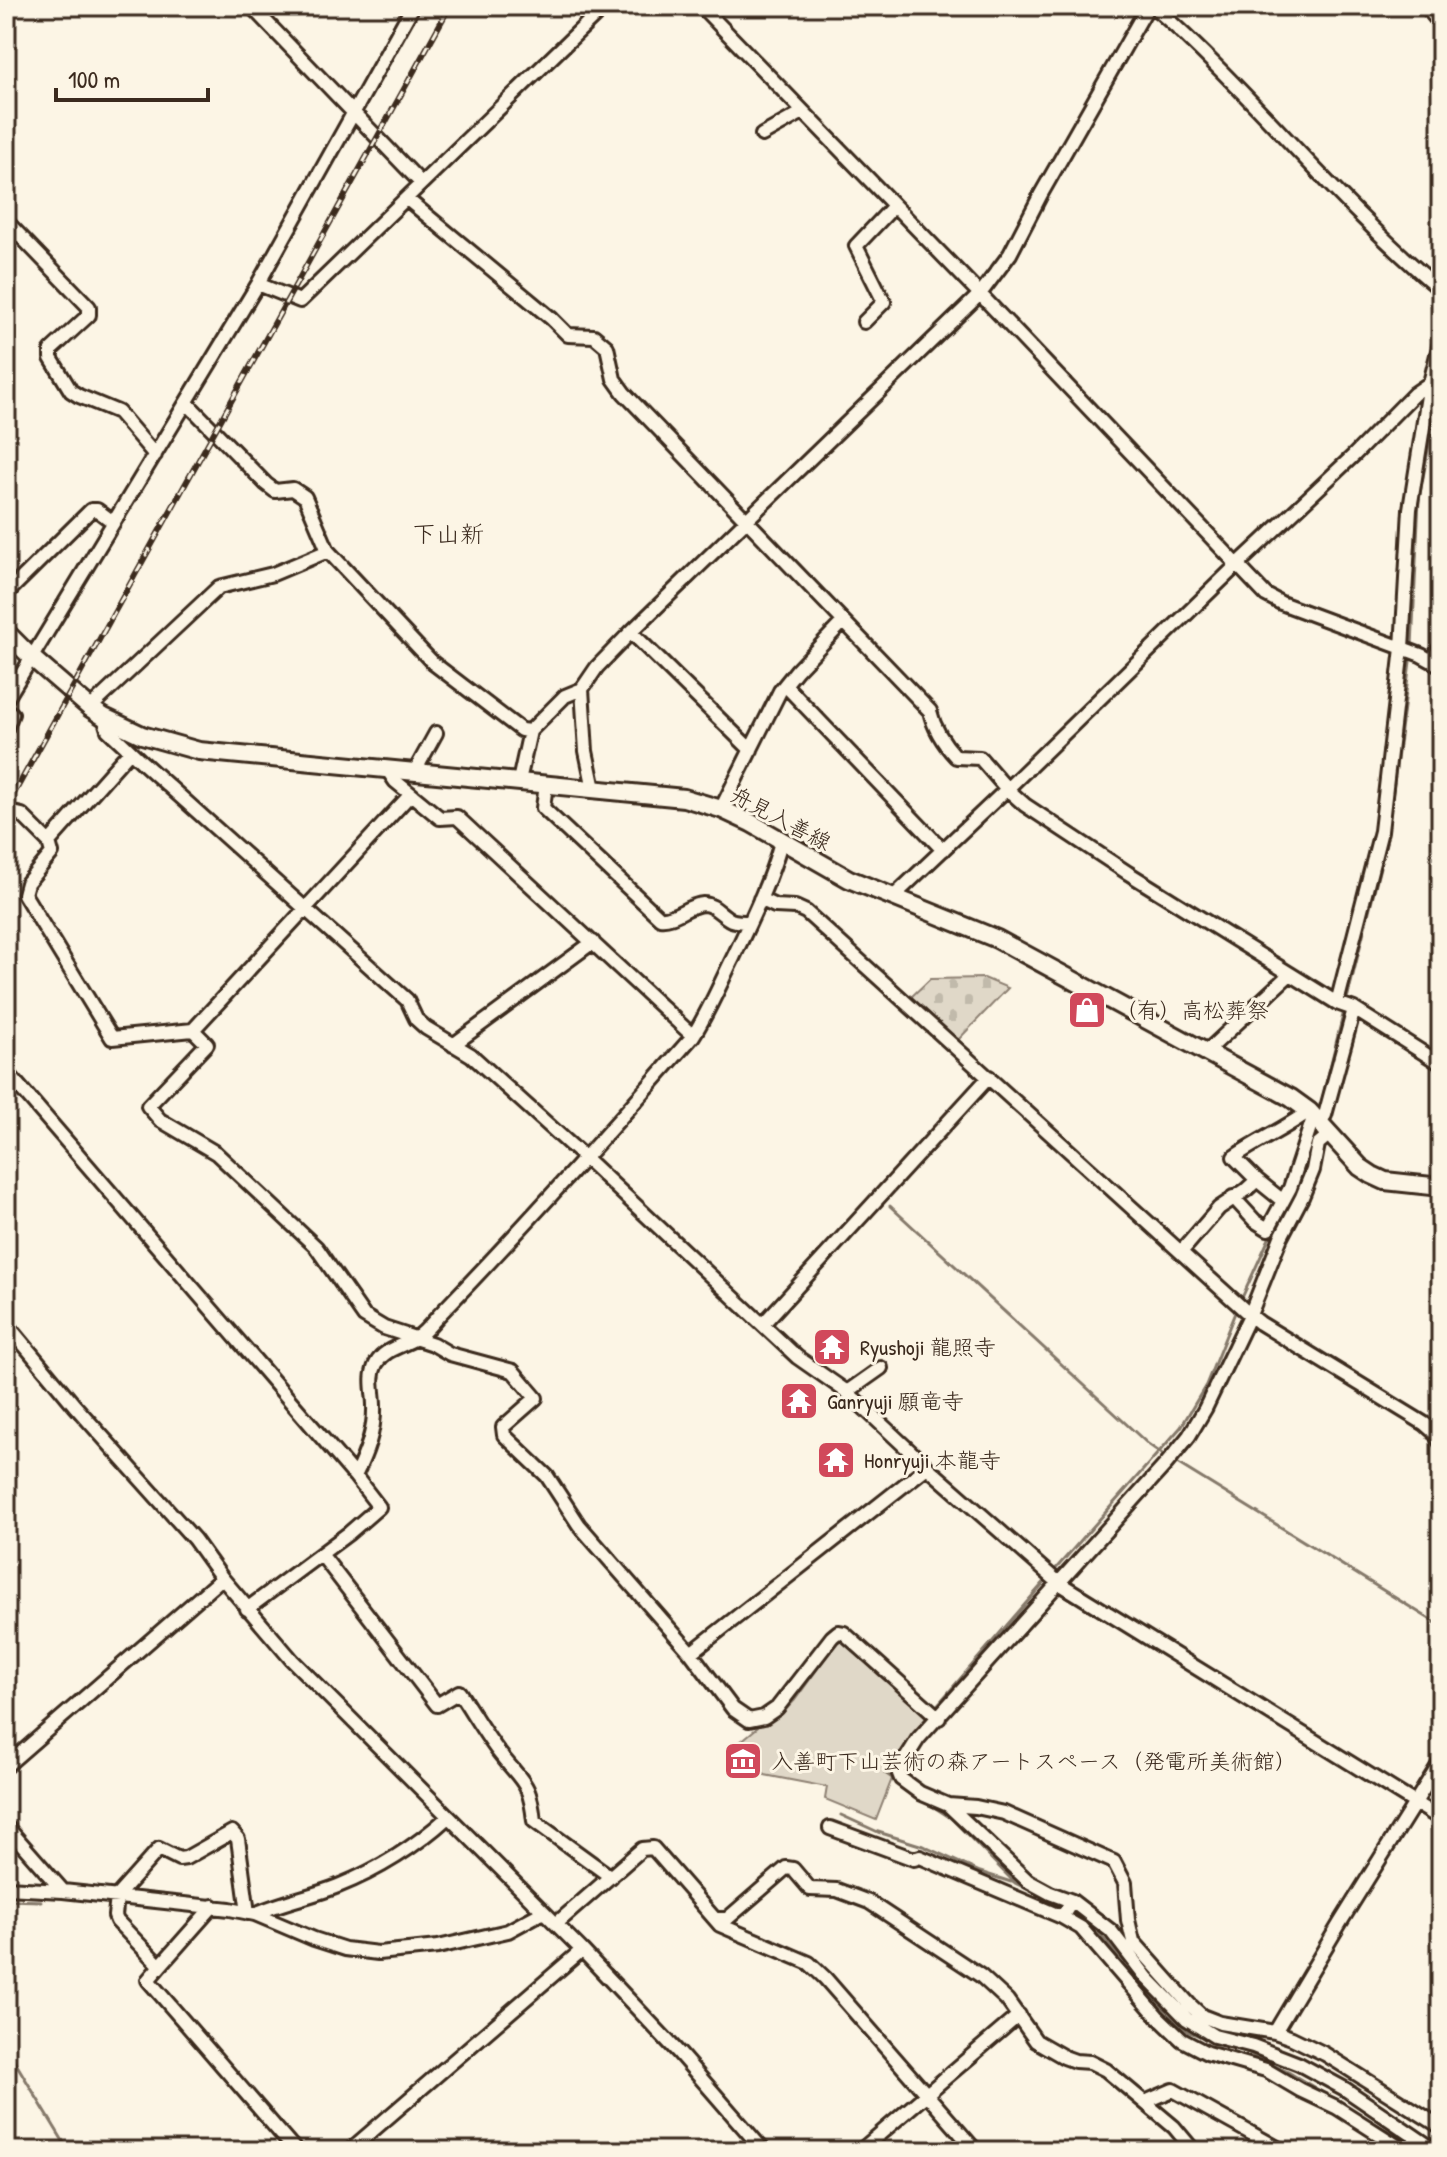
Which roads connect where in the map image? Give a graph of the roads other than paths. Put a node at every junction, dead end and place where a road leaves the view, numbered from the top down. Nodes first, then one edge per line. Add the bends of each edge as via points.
1 (251, 6) edge
2 (413, 6) edge
3 (605, 6) edge
4 (701, 6) edge
5 (1150, 6) edge
6 (1426, 6) edge
7 (1441, 25) edge
8 (803, 112) junction
9 (354, 113) junction
10 (762, 135) dead end
11 (421, 183) junction
12 (407, 199) junction
13 (894, 206) junction
14 (6, 221) edge
15 (258, 284) junction
16 (1441, 290) edge
17 (980, 294) junction
18 (864, 322) dead end
19 (1441, 339) edge
20 (1430, 383) junction
21 (187, 403) junction
22 (155, 455) junction
23 (747, 520) junction
24 (113, 522) junction
25 (328, 551) junction
26 (1238, 564) junction
27 (6, 594) edge
28 (843, 622) junction
29 (6, 632) edge
30 (631, 632) junction
31 (1441, 646) edge
32 (1402, 648) junction
33 (31, 657) junction
34 (1436, 663) edge
35 (785, 685) junction
36 (582, 689) junction
37 (6, 700) edge
38 (6, 709) edge
39 (97, 713) junction
40 (6, 729) edge
41 (530, 731) junction
42 (436, 733) dead end
43 (751, 750) junction
44 (130, 751) junction
45 (387, 769) junction
46 (415, 771) junction
47 (519, 781) junction
48 (546, 784) junction
49 (594, 789) junction
50 (1007, 789) junction
51 (411, 794) junction
52 (721, 809) junction
53 (9, 812) dead end
54 (49, 842) junction
55 (781, 842) junction
56 (943, 850) junction
57 (893, 897) junction
58 (760, 899) junction
59 (306, 909) junction
60 (750, 922) junction
61 (593, 942) junction
62 (1290, 974) junction
63 (1337, 1003) junction
64 (1354, 1009) junction
65 (193, 1030) junction
66 (693, 1036) junction
67 (453, 1045) junction
68 (1206, 1052) junction
69 (1441, 1064) edge
70 (6, 1071) edge
71 (989, 1077) junction
72 (1319, 1120) junction
73 (585, 1158) junction
74 (1257, 1180) junction
75 (1441, 1187) edge
76 (1233, 1197) junction
77 (1283, 1201) junction
78 (1181, 1252) junction
79 (1250, 1315) junction
80 (6, 1323) edge
81 (763, 1324) junction
82 (417, 1337) junction
83 (881, 1368) dead end
84 (847, 1392) junction
85 (1441, 1443) edge
86 (927, 1467) junction
87 (355, 1476) junction
88 (321, 1554) junction
89 (222, 1578) junction
90 (1059, 1583) junction
91 (247, 1609) junction
92 (691, 1653) junction
93 (939, 1718) junction
94 (1441, 1761) edge
95 (6, 1766) edge
96 (1415, 1803) junction
97 (948, 1805) junction
98 (448, 1817) junction
99 (1441, 1819) edge
100 (6, 1826) edge
101 (830, 1828) dead end
102 (611, 1877) junction
103 (6, 1888) edge
104 (63, 1891) junction
105 (117, 1896) junction
106 (1072, 1901) junction
107 (213, 1906) junction
108 (543, 1912) junction
109 (251, 1914) junction
110 (1062, 1917) junction
111 (716, 1919) junction
112 (556, 1924) junction
113 (582, 1950) junction
114 (160, 1966) junction
115 (1019, 2015) junction
116 (1275, 2032) junction
117 (927, 2095) junction
118 (1145, 2102) junction
119 (1441, 2127) edge
120 (296, 2151) edge
121 (349, 2151) edge
122 (764, 2151) edge
123 (860, 2151) edge
124 (976, 2151) edge
125 (1194, 2151) edge
126 (1283, 2151) edge
127 (1405, 2151) edge
128 (1436, 2151) edge

1 - 9 street
2 - 9 street
3 - 11 street
4 - 8 street
5 - 16 street
5 - 17 street via 1010,254
6 - 7 street
8 - 10 street
8 - 13 street
9 - 11 street
9 - 15 street
11 - 12 street
12 - 15 street via 300,301
12 - 23 street via 568,335 594,336 607,347 614,379 624,393
13 - 17 street
13 - 18 street via 856,246 884,302
14 - 22 street via 89,307 89,315 51,350 71,391 118,412
15 - 21 street
17 - 23 street
17 - 26 street
19 - 20 street
20 - 26 street
20 - 32 street via 1410,509
21 - 22 street
21 - 25 street via 266,484 305,497
22 - 24 street
23 - 28 street
23 - 30 street
24 - 27 street via 91,510
24 - 33 street
25 - 39 street via 273,574 219,587
25 - 41 street via 433,663 521,730
26 - 32 street via 1273,599
26 - 50 street
28 - 35 street
28 - 50 street via 930,711 956,757 980,758
29 - 33 main road, 舟見入善線
30 - 36 street
30 - 43 street
31 - 34 street
32 - 34 street
32 - 63 street via 1381,831
33 - 37 street
33 - 39 main road, 舟見入善線
35 - 43 street
35 - 56 street
36 - 41 street via 565,696
36 - 49 street
38 - 40 street via 12,714
39 - 44 street
39 - 45 main road, 舟見入善線 via 142,735 199,751
41 - 47 street
42 - 46 street
43 - 52 street
44 - 54 street
44 - 59 street
45 - 46 main road, 舟見入善線
45 - 51 street
46 - 47 main road, 舟見入善線
47 - 48 main road, 舟見入善線
48 - 49 main road, 舟見入善線
48 - 60 street via 543,808 660,918 704,904 733,921
49 - 52 main road, 舟見入善線 via 684,798
50 - 56 street
50 - 62 street via 1128,873
51 - 59 street
51 - 61 street via 440,818 457,817
52 - 55 main road, 舟見入善線
53 - 54 street via 22,815
54 - 65 street via 52,853 24,894 112,1038
55 - 57 main road, 舟見入善線
55 - 58 street
56 - 57 street
57 - 68 main road, 舟見入善線 via 997,939
58 - 60 street
58 - 71 street via 806,912
59 - 65 street
59 - 67 street via 407,1000 416,1019
60 - 66 street
61 - 66 street
61 - 67 street
62 - 63 street
62 - 68 street
63 - 64 street
64 - 69 street
64 - 72 street via 1325,1115
65 - 82 street via 207,1044 148,1106 160,1120 216,1153 316,1247 364,1316
66 - 73 street
67 - 73 street via 471,1055
68 - 72 main road, 舟見入善線 via 1291,1098
70 - 87 street
71 - 78 street
71 - 81 street
72 - 74 street via 1296,1121 1234,1157
72 - 75 main road, 舟見入善線 via 1372,1175
72 - 77 street
72 - 79 street via 1313,1170
73 - 81 street
73 - 82 street
74 - 76 street
74 - 77 street
76 - 77 street via 1268,1229
76 - 78 street
78 - 79 street
79 - 85 street via 1425,1424
79 - 90 street via 1189,1436
80 - 89 street
81 - 84 street via 797,1357
82 - 87 street via 386,1352 376,1365 371,1438
82 - 92 street via 450,1354 513,1371 521,1380 536,1398 503,1427 504,1435 547,1476 579,1525
83 - 84 street
84 - 86 street
86 - 90 street
86 - 92 street
87 - 88 street via 379,1507
88 - 91 street
88 - 102 street via 437,1705 459,1692 501,1756 522,1777 532,1798 534,1821
89 - 91 street
89 - 95 street
90 - 93 street
90 - 96 street
91 - 98 street
92 - 93 street via 733,1709 749,1720 777,1708 832,1637 844,1633
93 - 97 street via 898,1771 920,1793
94 - 96 street
96 - 99 street
96 - 116 street
97 - 106 street via 1028,1881
97 - 116 street via 1004,1813 1114,1862 1125,1883 1133,1941 1189,2004 1220,2023
98 - 108 street
98 - 109 street via 377,1867 338,1886
100 - 104 street
101 - 110 street via 920,1857
102 - 111 street via 642,1849 653,1848
102 - 112 street
103 - 104 street
104 - 105 street
105 - 107 street
105 - 109 street via 159,1849 186,1858 232,1832 238,1839
105 - 114 street via 117,1921
106 - 110 street
106 - 128 street via 1111,1931 1187,2019 1214,2036 1299,2064
107 - 109 street
107 - 114 street
108 - 109 street via 508,1931 438,1947 378,1953 345,1949
108 - 112 street
110 - 127 street via 1081,1928 1182,2040 1266,2070
111 - 115 street via 727,1919 786,1868 793,1869 810,1889 837,1890 869,1902 981,1976
111 - 117 street via 809,1963
112 - 113 street
113 - 121 street
113 - 122 street
114 - 120 street via 148,1980
115 - 117 street
115 - 118 street via 1036,2041 1064,2057 1106,2070
116 - 119 street via 1325,2054
117 - 123 street
117 - 124 street
118 - 125 street
118 - 126 street via 1173,2090

